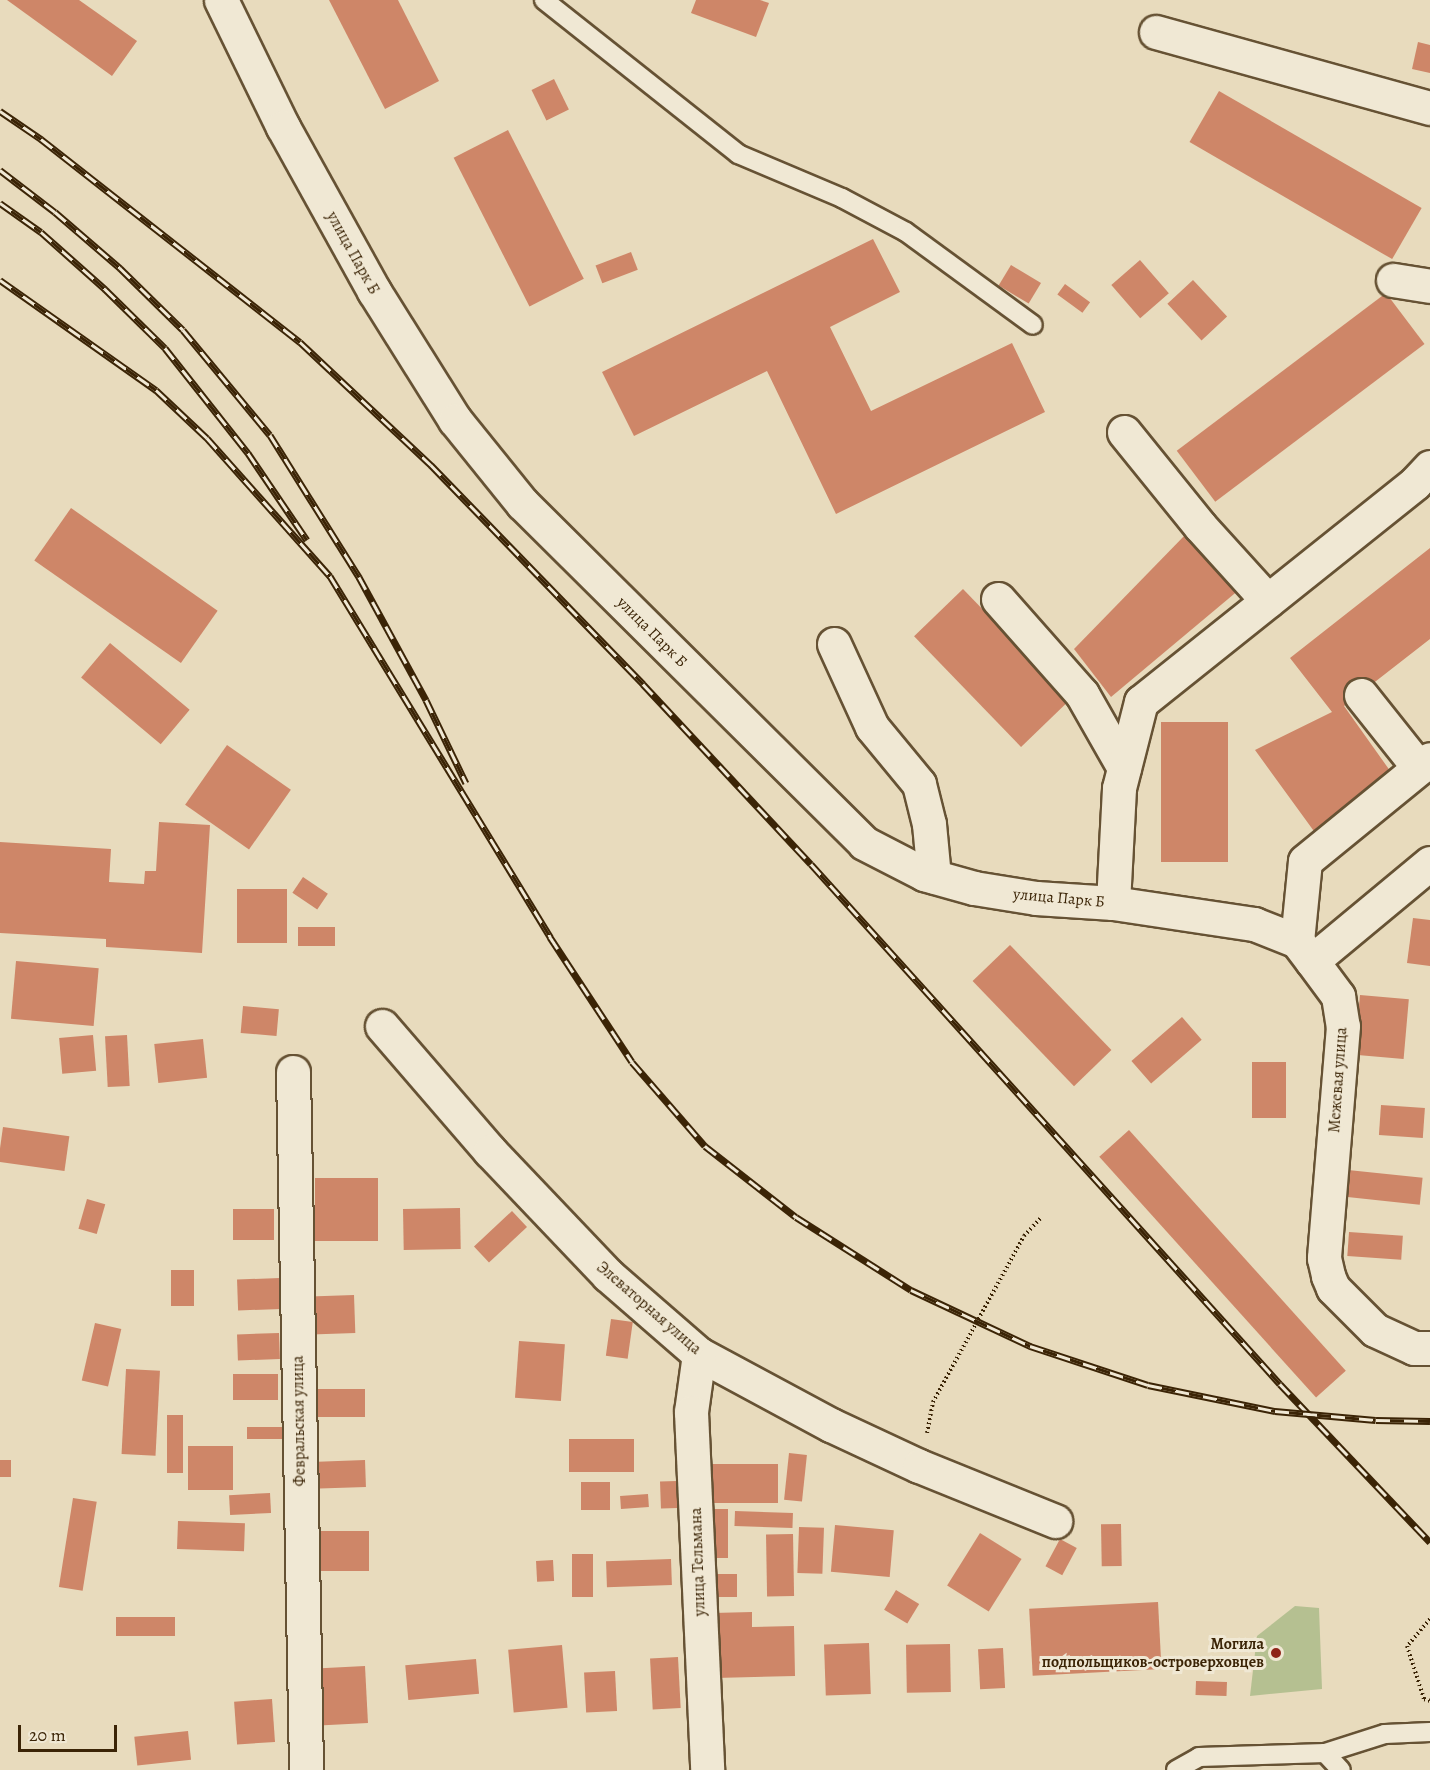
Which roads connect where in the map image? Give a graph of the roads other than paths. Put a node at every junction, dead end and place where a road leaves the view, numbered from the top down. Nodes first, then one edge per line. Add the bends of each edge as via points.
1 (220, 0) edge
2 (544, 0) edge
3 (1156, 32) dead end
4 (1430, 108) edge
5 (1393, 280) dead end
6 (1430, 286) edge
7 (1033, 325) dead end
8 (1124, 432) dead end
9 (1430, 467) edge
10 (998, 599) dead end
11 (1268, 601) junction
12 (834, 644) dead end
13 (1360, 695) dead end
14 (1425, 764) edge
15 (1124, 768) junction
16 (1430, 863) edge
17 (934, 877) junction
18 (1113, 903) junction
19 (1304, 951) junction
20 (382, 1026) dead end
21 (293, 1072) dead end
22 (1430, 1348) edge
23 (699, 1354) junction
24 (1055, 1521) dead end
25 (1430, 1732) edge
26 (1325, 1753) junction
27 (306, 1770) edge
28 (707, 1770) edge
29 (1176, 1770) edge
30 (1341, 1770) edge

1 - 17 street, улица Парк Б via 283,127 374,291 455,420 522,503 864,843
2 - 7 lane via 738,154 842,198 906,232
3 - 4 street
5 - 6 street
8 - 11 street via 1200,526
9 - 11 street
10 - 15 street via 1082,694
11 - 15 street via 1141,702
12 - 17 street via 872,727 919,784 929,824
13 - 14 street
14 - 19 street via 1305,861
15 - 18 street via 1119,788
16 - 19 street
17 - 18 street, улица Парк Б via 1036,898
18 - 19 street, улица Парк Б via 1254,924
19 - 22 street, Межевая улица via 1338,996 1343,1026 1324,1258 1333,1288 1375,1330 1414,1348
20 - 23 street, Элеваторная улица via 490,1151 608,1275
21 - 27 street, Февральская улица
23 - 24 street, Элеваторная улица via 831,1425 919,1466
23 - 28 street, улица Тельмана via 691,1412
25 - 26 lane via 1385,1734
26 - 29 lane via 1199,1757
26 - 30 lane

